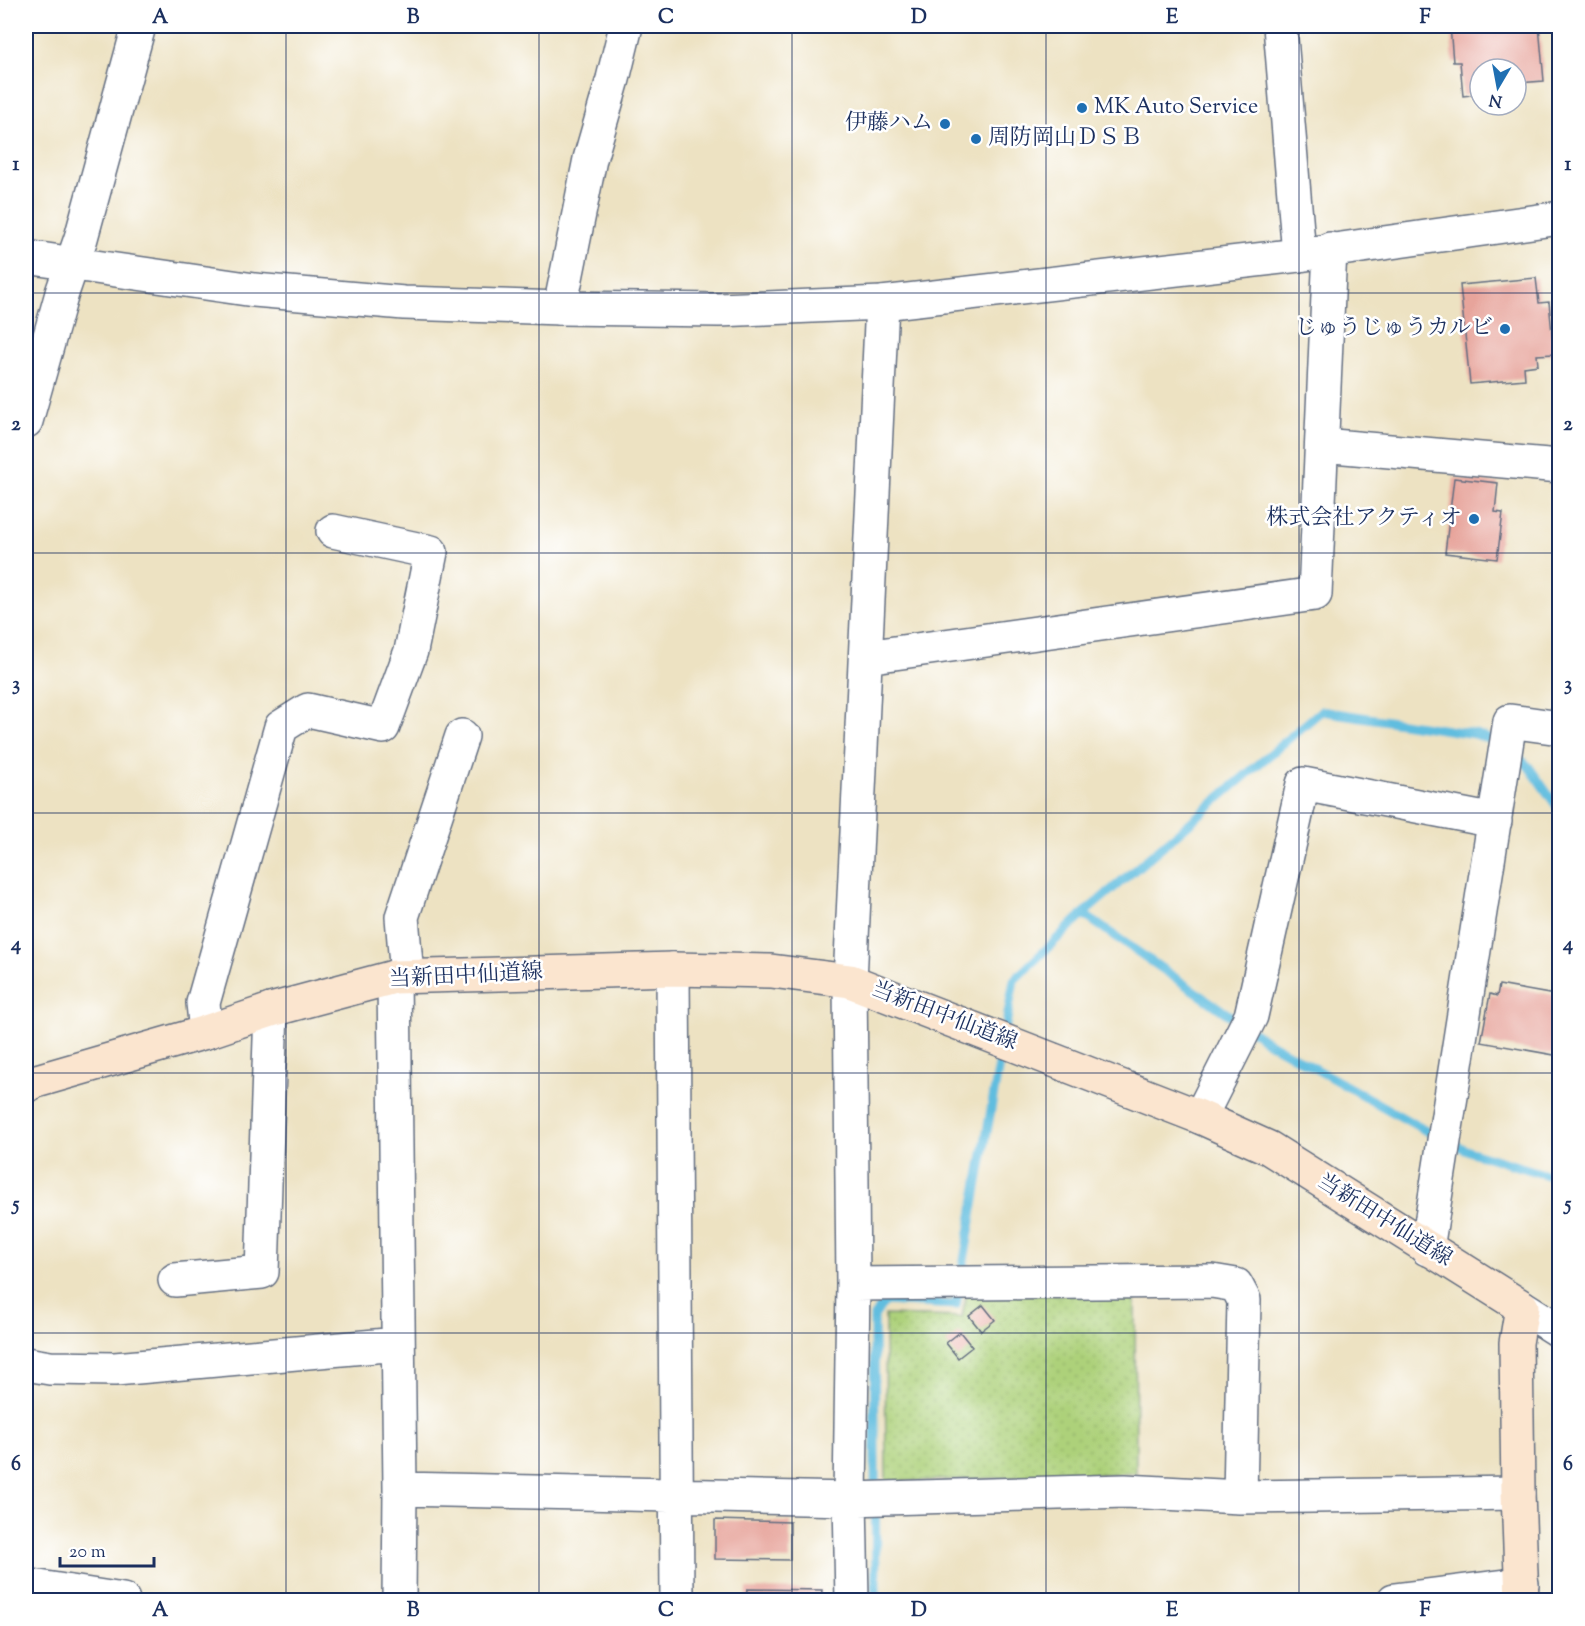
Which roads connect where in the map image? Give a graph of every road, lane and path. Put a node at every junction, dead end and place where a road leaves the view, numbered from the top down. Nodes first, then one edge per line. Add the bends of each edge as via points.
1 (139, 26) edge
2 (626, 26) edge
3 (1280, 26) edge
4 (1560, 218) edge
5 (1315, 252) junction
6 (26, 257) edge
7 (73, 265) junction
8 (882, 303) junction
9 (560, 308) junction
10 (26, 421) edge
11 (1322, 445) junction
12 (1560, 466) edge
13 (333, 531) dead end
14 (866, 657) junction
15 (1560, 728) edge
16 (462, 736) dead end
17 (1495, 821) junction
18 (673, 969) junction
19 (400, 977) junction
20 (850, 981) junction
21 (272, 1010) junction
22 (206, 1032) junction
23 (26, 1086) edge
24 (1200, 1117) junction
25 (1426, 1249) junction
26 (175, 1280) dead end
27 (853, 1284) junction
28 (1522, 1307) junction
29 (1560, 1331) edge
30 (398, 1344) junction
31 (26, 1365) edge
32 (400, 1489) junction
33 (1518, 1493) junction
34 (676, 1496) junction
35 (1240, 1497) junction
36 (868, 1498) junction
37 (26, 1585) edge
38 (1522, 1592) edge
39 (123, 1600) edge
40 (399, 1600) edge
41 (676, 1600) edge
42 (852, 1600) edge
43 (1394, 1600) edge

1 - 7 street
2 - 9 street via 590,159
3 - 5 street
4 - 5 street
5 - 8 street
5 - 11 street
6 - 7 street
7 - 9 street via 266,291 404,303
7 - 10 street
8 - 9 street via 719,310
8 - 14 street
11 - 12 street
11 - 14 street via 1315,594
13 - 22 street via 431,552 411,651 383,727 308,710 281,727 203,1003
14 - 20 street
15 - 17 street via 1510,721
16 - 19 street via 402,917
17 - 24 street via 1304,784 1246,1026
17 - 25 street
18 - 19 main road, 当新田中仙道線
18 - 20 main road, 当新田中仙道線 via 771,971
18 - 34 street
19 - 21 main road, 当新田中仙道線
19 - 30 street
20 - 24 main road, 当新田中仙道線
20 - 27 street
21 - 22 main road, 当新田中仙道線
21 - 26 street via 262,1272
22 - 23 main road, 当新田中仙道線
24 - 25 main road, 当新田中仙道線 via 1269,1148
25 - 28 main road, 当新田中仙道線
27 - 35 street via 1212,1281 1236,1285 1244,1300
27 - 36 street
28 - 29 street
28 - 33 main road via 1516,1343
30 - 31 street via 115,1369
30 - 32 street
32 - 34 street
32 - 40 street
33 - 35 street
33 - 38 main road
34 - 36 street
34 - 41 street
35 - 36 street via 1125,1491
36 - 42 street
37 - 39 street
38 - 43 street

